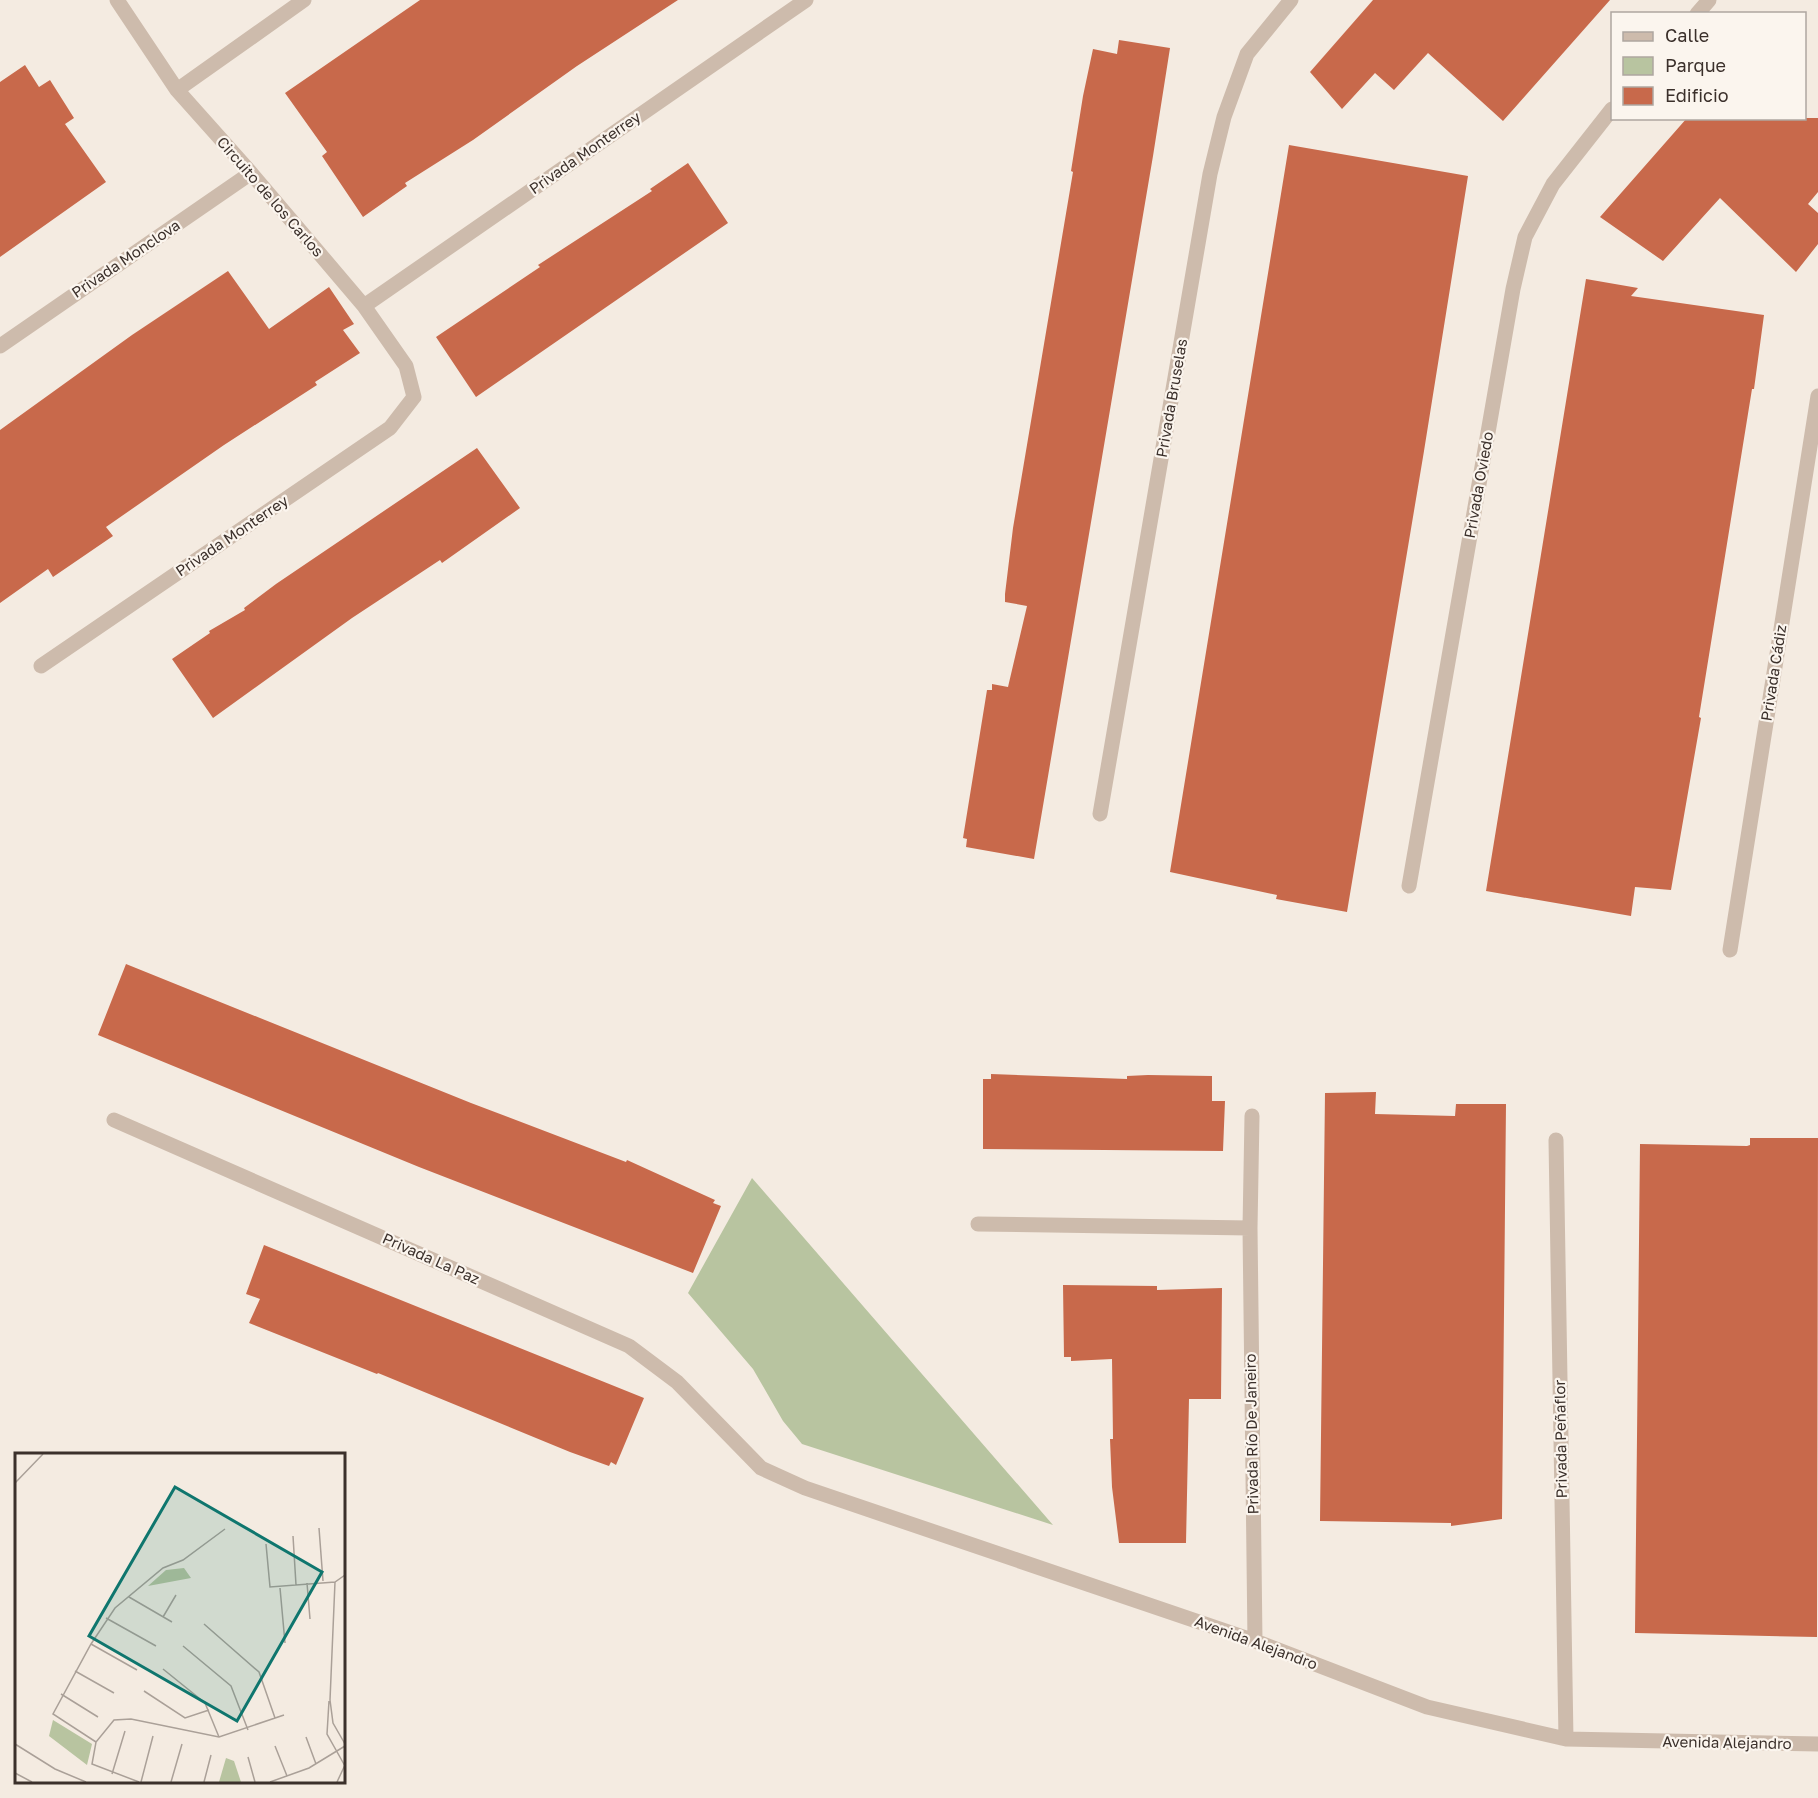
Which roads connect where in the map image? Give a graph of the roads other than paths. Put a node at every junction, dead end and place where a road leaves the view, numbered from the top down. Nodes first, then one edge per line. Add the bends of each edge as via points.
1 (117, 0) edge
2 (304, 0) edge
3 (806, 0) edge
4 (1291, 0) edge
5 (1708, 0) edge
6 (1699, 12) edge
7 (177, 90) junction
8 (1611, 110) edge
9 (251, 173) junction
10 (364, 306) junction
11 (0, 346) edge
12 (1818, 396) edge
13 (414, 397) joint
14 (41, 666) dead end
15 (1100, 814) dead end
16 (1408, 886) dead end
17 (1730, 950) dead end
18 (1252, 1116) dead end
19 (114, 1120) dead end
20 (1556, 1140) dead end
21 (978, 1224) dead end
22 (1250, 1228) junction
23 (725, 1431) joint
24 (1255, 1641) junction
25 (1566, 1739) junction
26 (1818, 1744) edge

1 - 7 street, Circuito de los Carlos
2 - 7 street
3 - 10 street, Privada Monterrey
4 - 15 street, Privada Bruselas via 1247,54 1224,117 1210,174
5 - 6 street
7 - 9 street, Circuito de los Carlos
8 - 16 street, Privada Oviedo via 1554,184 1525,237
9 - 10 street, Circuito de los Carlos
9 - 11 street, Privada Monclova
10 - 13 street, Circuito de los Carlos via 406,366
12 - 17 street, Privada Cádiz
13 - 14 street, Privada Monterrey via 390,428
18 - 22 street, Privada Río De Janeiro
19 - 23 street, Privada La Paz via 629,1346 677,1382
20 - 25 street, Privada Peñaflor
21 - 22 street
22 - 24 street, Privada Río De Janeiro
23 - 24 street, Avenida Alejandro via 760,1468 805,1488
24 - 25 street, Avenida Alejandro via 1427,1707
25 - 26 street, Avenida Alejandro

